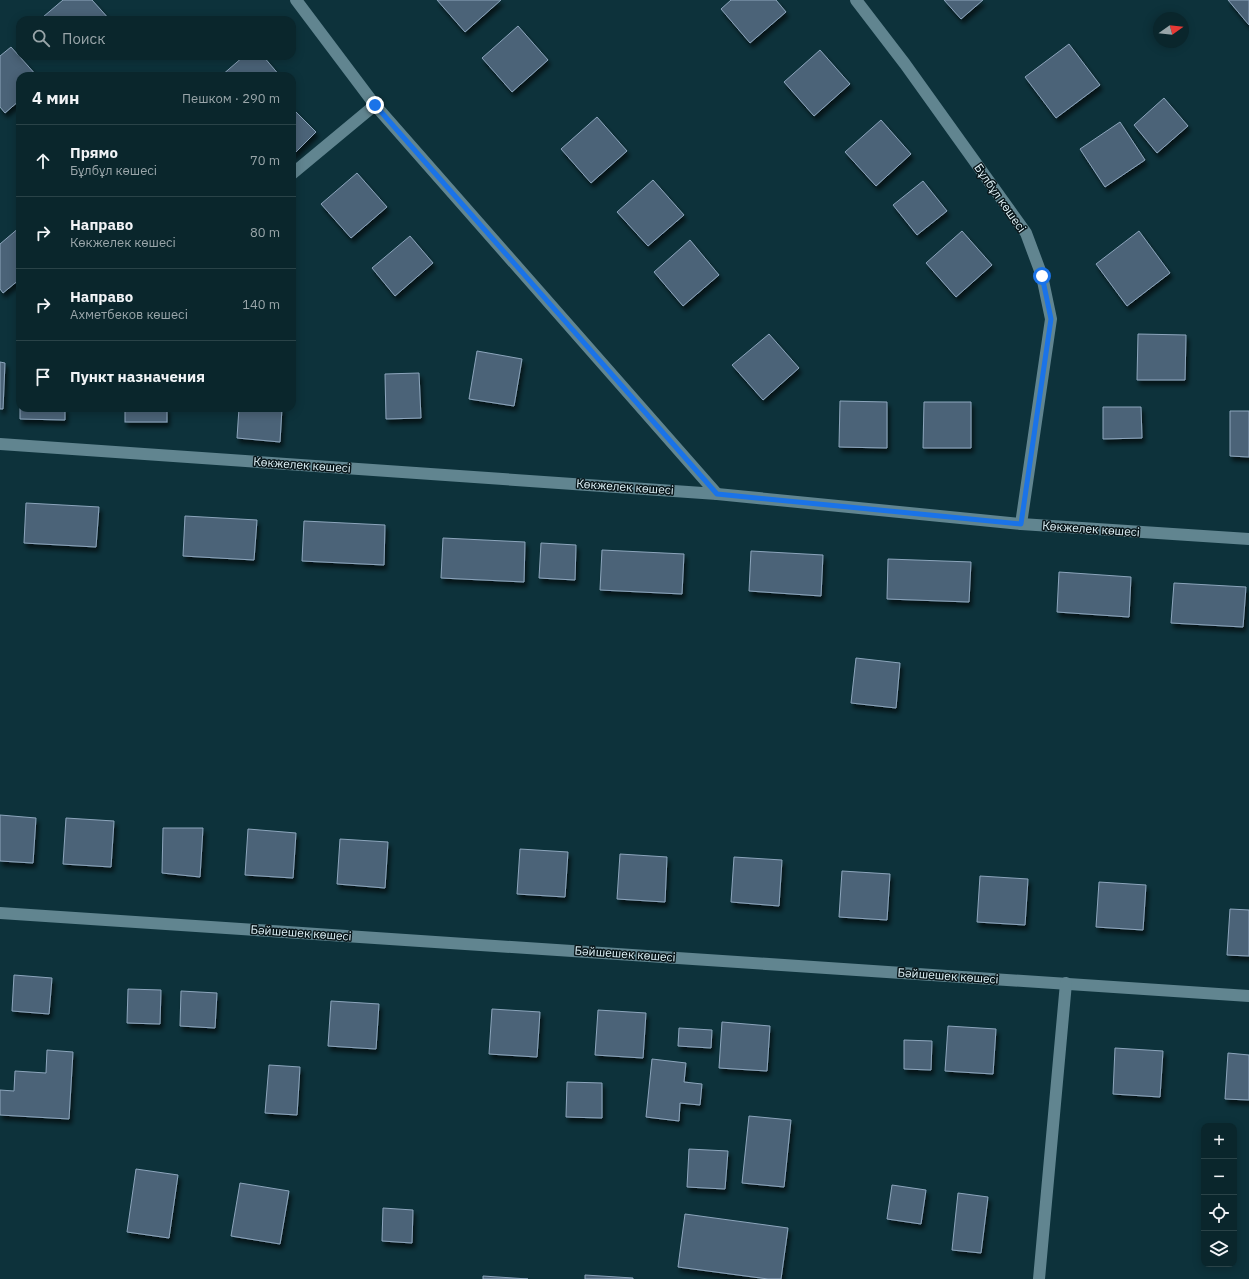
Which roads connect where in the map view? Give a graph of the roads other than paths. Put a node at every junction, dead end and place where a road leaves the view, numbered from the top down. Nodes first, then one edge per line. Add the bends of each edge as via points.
1 (296, 0) edge
2 (856, 0) edge
3 (375, 105) junction
4 (296, 171) edge
5 (0, 444) edge
6 (717, 494) junction
7 (1021, 524) junction
8 (1249, 539) edge
9 (0, 913) edge
10 (1066, 983) junction
11 (1249, 996) edge
12 (1039, 1279) edge

1 - 3 street
2 - 7 street, Бұлбұл көшесі via 1026,233 1042,276 1051,319
3 - 4 street
3 - 6 street
5 - 6 street, Көкжелек көшесі
6 - 7 street, Көкжелек көшесі
7 - 8 street, Көкжелек көшесі
9 - 10 street, Бәйшешек көшесі
10 - 11 street, Бәйшешек көшесі
10 - 12 street

